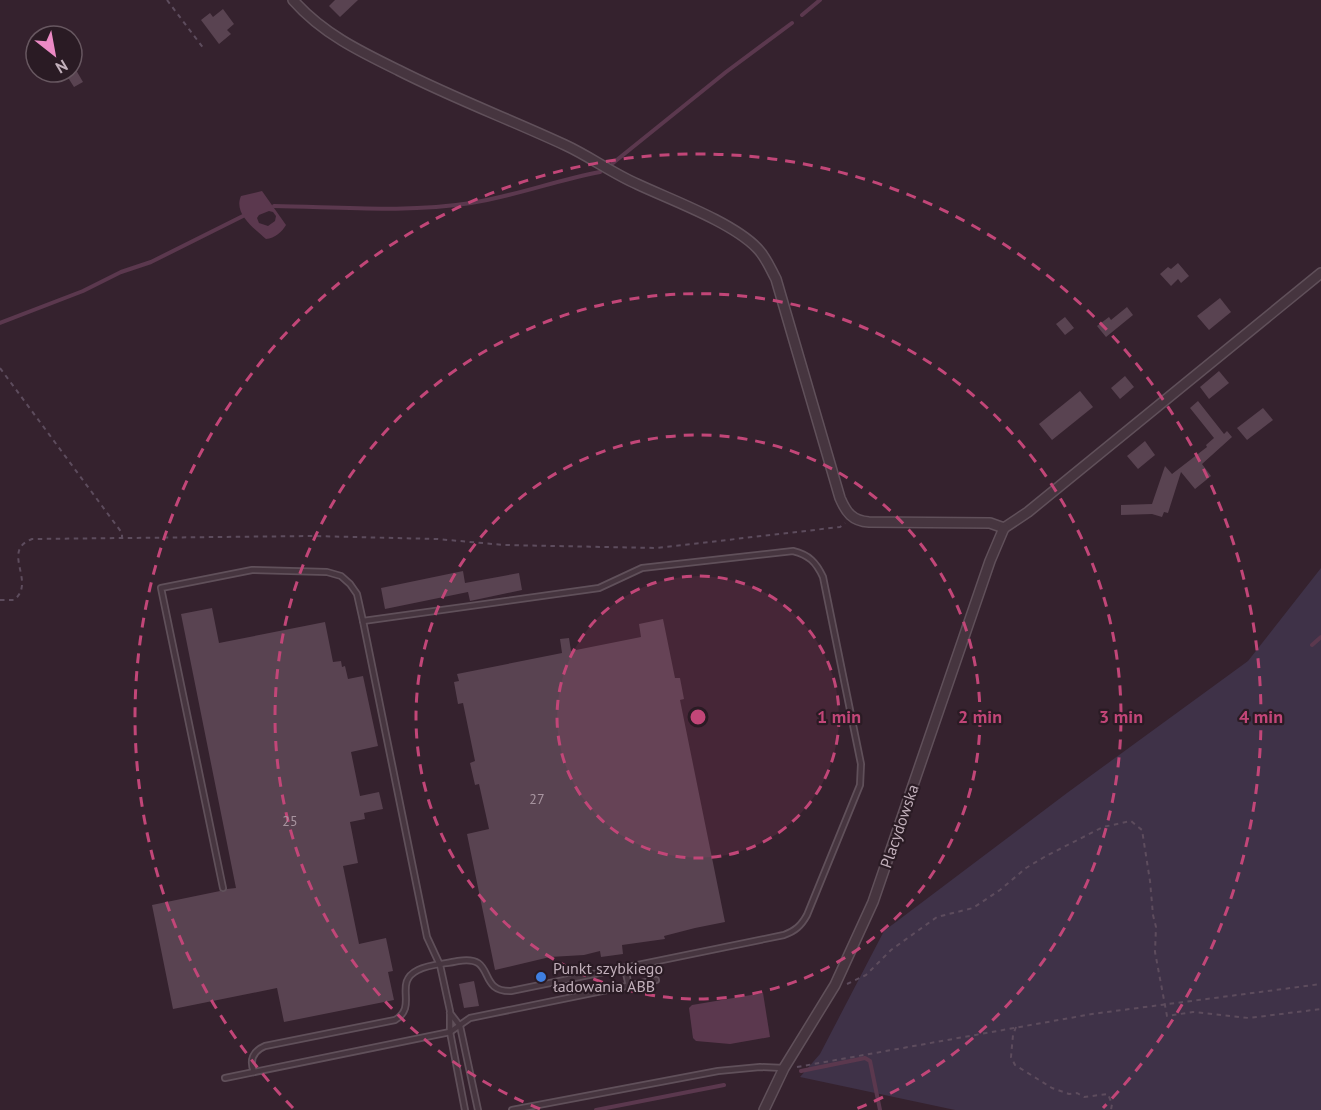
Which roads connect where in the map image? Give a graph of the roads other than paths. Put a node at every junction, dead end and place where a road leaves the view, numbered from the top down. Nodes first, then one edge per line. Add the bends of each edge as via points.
1 (293, 0) edge
2 (1321, 273) edge
3 (1004, 528) junction
4 (363, 621) junction
5 (223, 888) dead end
6 (440, 965) junction
7 (625, 969) junction
8 (657, 980) dead end
9 (629, 986) junction
10 (450, 1011) junction
11 (460, 1026) junction
12 (450, 1032) junction
13 (784, 1068) junction
14 (254, 1072) junction
15 (225, 1078) dead end
16 (465, 1110) edge
17 (478, 1110) edge
18 (512, 1110) edge
19 (764, 1110) edge

1 - 3 street via 315,23 352,47 481,110 566,145 633,183 726,226 757,248 776,279 840,498 852,518 869,522 990,523
2 - 3 street
3 - 13 street, Placydowska via 873,902 835,985
4 - 5 lane via 357,594 350,584 327,572 252,570 161,588
4 - 6 lane via 427,937
4 - 7 lane via 598,588 642,568 793,551 813,559 823,577 862,775 807,915 802,925 784,935
6 - 7 lane via 470,959 479,962 492,986 501,992
6 - 10 lane
6 - 14 lane via 412,973 405,990 406,1009 395,1020 265,1046 253,1054
7 - 9 lane
8 - 9 lane
9 - 11 lane via 470,1017
10 - 11 lane
10 - 12 lane
11 - 12 lane
11 - 17 lane
12 - 14 lane
12 - 16 lane
13 - 18 lane via 718,1071
13 - 19 street, Placydowska
14 - 15 lane

